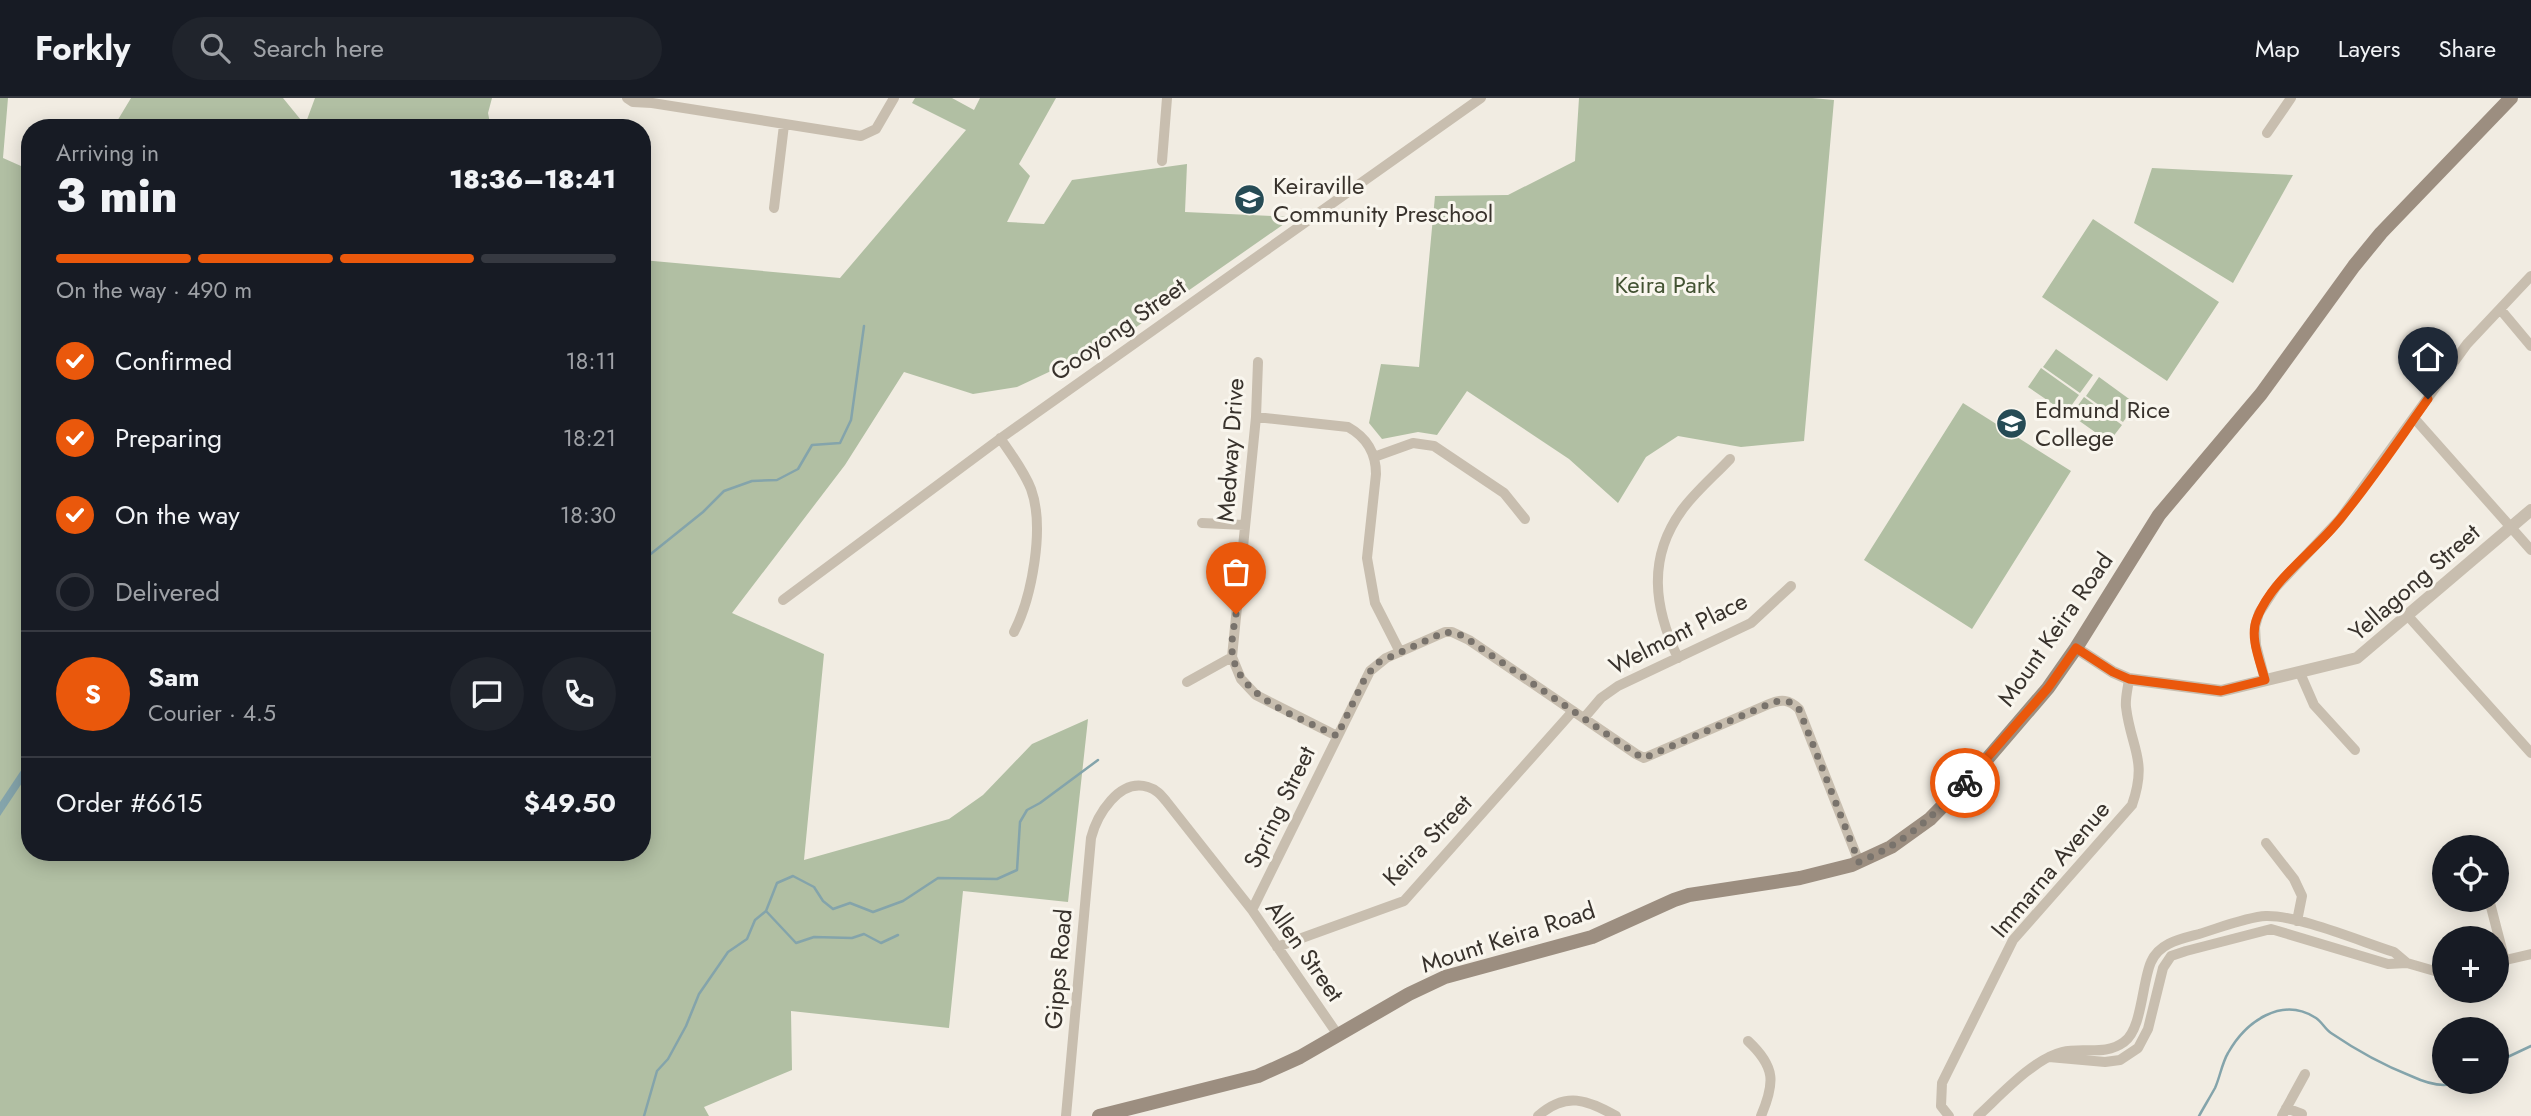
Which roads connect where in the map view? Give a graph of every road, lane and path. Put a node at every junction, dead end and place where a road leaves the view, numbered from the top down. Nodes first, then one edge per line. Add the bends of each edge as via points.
1 (627, 98) edge
2 (894, 98) edge
3 (1167, 98) edge
4 (1481, 98) edge
5 (2291, 98) edge
6 (2511, 98) edge
7 (650, 100) edge
8 (784, 125) junction
9 (2267, 133) dead end
10 (1162, 161) dead end
11 (774, 208) dead end
12 (2531, 276) edge
13 (2500, 309) junction
14 (2531, 346) edge
15 (1258, 362) dead end
16 (1256, 417) junction
17 (2414, 418) junction
18 (1000, 438) junction
19 (1374, 457) junction
20 (1730, 460) dead end
21 (2531, 510) edge
22 (1525, 519) dead end
23 (1202, 523) dead end
24 (1245, 525) junction
25 (2511, 527) junction
26 (2531, 550) edge
27 (1791, 586) dead end
28 (783, 600) dead end
29 (2408, 616) junction
30 (1014, 632) dead end
31 (2076, 648) junction
32 (1400, 652) junction
33 (1233, 657) junction
34 (1678, 658) junction
35 (2300, 673) junction
36 (2129, 679) junction
37 (2265, 680) junction
38 (1186, 682) dead end
39 (1573, 711) junction
40 (1584, 718) junction
41 (1337, 736) junction
42 (2355, 750) dead end
43 (2531, 752) edge
44 (1094, 826) joint
45 (2266, 843) dead end
46 (1859, 862) junction
47 (1252, 910) junction
48 (2297, 921) junction
49 (1278, 947) junction
50 (2531, 954) edge
51 (2509, 960) edge
52 (2407, 963) junction
53 (2432, 970) edge
54 (1338, 1035) junction
55 (1748, 1041) dead end
56 (2049, 1057) junction
57 (2305, 1074) dead end
58 (1153, 1110) edge
59 (2284, 1112) edge
60 (2302, 1114) dead end
61 (1066, 1116) edge
62 (1099, 1116) edge
63 (1538, 1116) edge
64 (1616, 1116) edge
65 (1760, 1116) edge
66 (1949, 1116) edge
67 (1978, 1116) edge

1 - 7 street
2 - 8 street via 876,128 862,136
3 - 10 street
4 - 18 street, Gooyong Street
5 - 9 street
6 - 31 main road, Mount Keira Road via 2354,266 2261,394 2159,515
7 - 8 street
8 - 11 street
12 - 13 street
13 - 14 street
13 - 17 street via 2467,344
15 - 16 street, Medway Drive
16 - 19 street via 1348,427 1366,441
16 - 24 street, Medway Drive
17 - 25 street
17 - 37 street via 2340,519 2281,580 2259,613 2255,638
18 - 28 street, Gooyong Street
18 - 30 street via 1026,477 1037,512 1028,600
19 - 22 street via 1413,443 1434,446 1504,493
19 - 32 street via 1376,480 1367,558 1375,603
20 - 34 street via 1683,509 1661,553 1660,614
21 - 25 street, Yellagong Street
23 - 24 street
24 - 33 street, Medway Drive
25 - 26 street
25 - 29 street, Yellagong Street
27 - 34 street, Welmont Place via 1751,624
29 - 35 street, Yellagong Street via 2357,659
29 - 43 street
31 - 36 street, Yellagong Street
31 - 46 main road, Mount Keira Road via 2048,688 1930,819
32 - 39 street, Spring Street via 1445,632 1459,634
32 - 41 street, Spring Street via 1370,671
33 - 38 street
33 - 41 street via 1241,678 1256,695
34 - 40 street, Welmont Place via 1618,686
35 - 37 street, Yellagong Street
35 - 42 street via 2314,705
36 - 37 street, Yellagong Street via 2221,691
36 - 66 street, Immarna Avenue via 2125,704 2140,764 2132,804 2013,940 1942,1083 1941,1106
39 - 40 street, Spring Street
39 - 49 street, Keira Street via 1404,901
40 - 46 street, Spring Street via 1636,754 1648,757 1779,700 1792,702 1799,709
41 - 47 street, Spring Street
44 - 47 street, Allen Street via 1105,806 1121,792 1146,786 1155,790
44 - 61 street, Gipps Road
45 - 48 street via 2302,896
46 - 54 main road, Mount Keira Road via 1800,878 1674,900 1579,942 1445,977
47 - 49 street, Allen Street
48 - 52 street via 2394,952
48 - 56 street via 2265,916 2161,947 2151,962 2128,1040 2111,1050
49 - 54 street, Allen Street
50 - 51 street
52 - 53 street
52 - 56 street via 2388,964 2271,929 2186,951 2171,956 2163,968 2148,1029 2138,1048 2120,1060 2105,1062
54 - 58 main road, Mount Keira Road via 1258,1076
55 - 65 street via 1761,1054 1771,1076
56 - 67 street
57 - 59 street
58 - 62 main road, Mount Keira Road
59 - 60 street
63 - 64 street via 1559,1103 1578,1100

